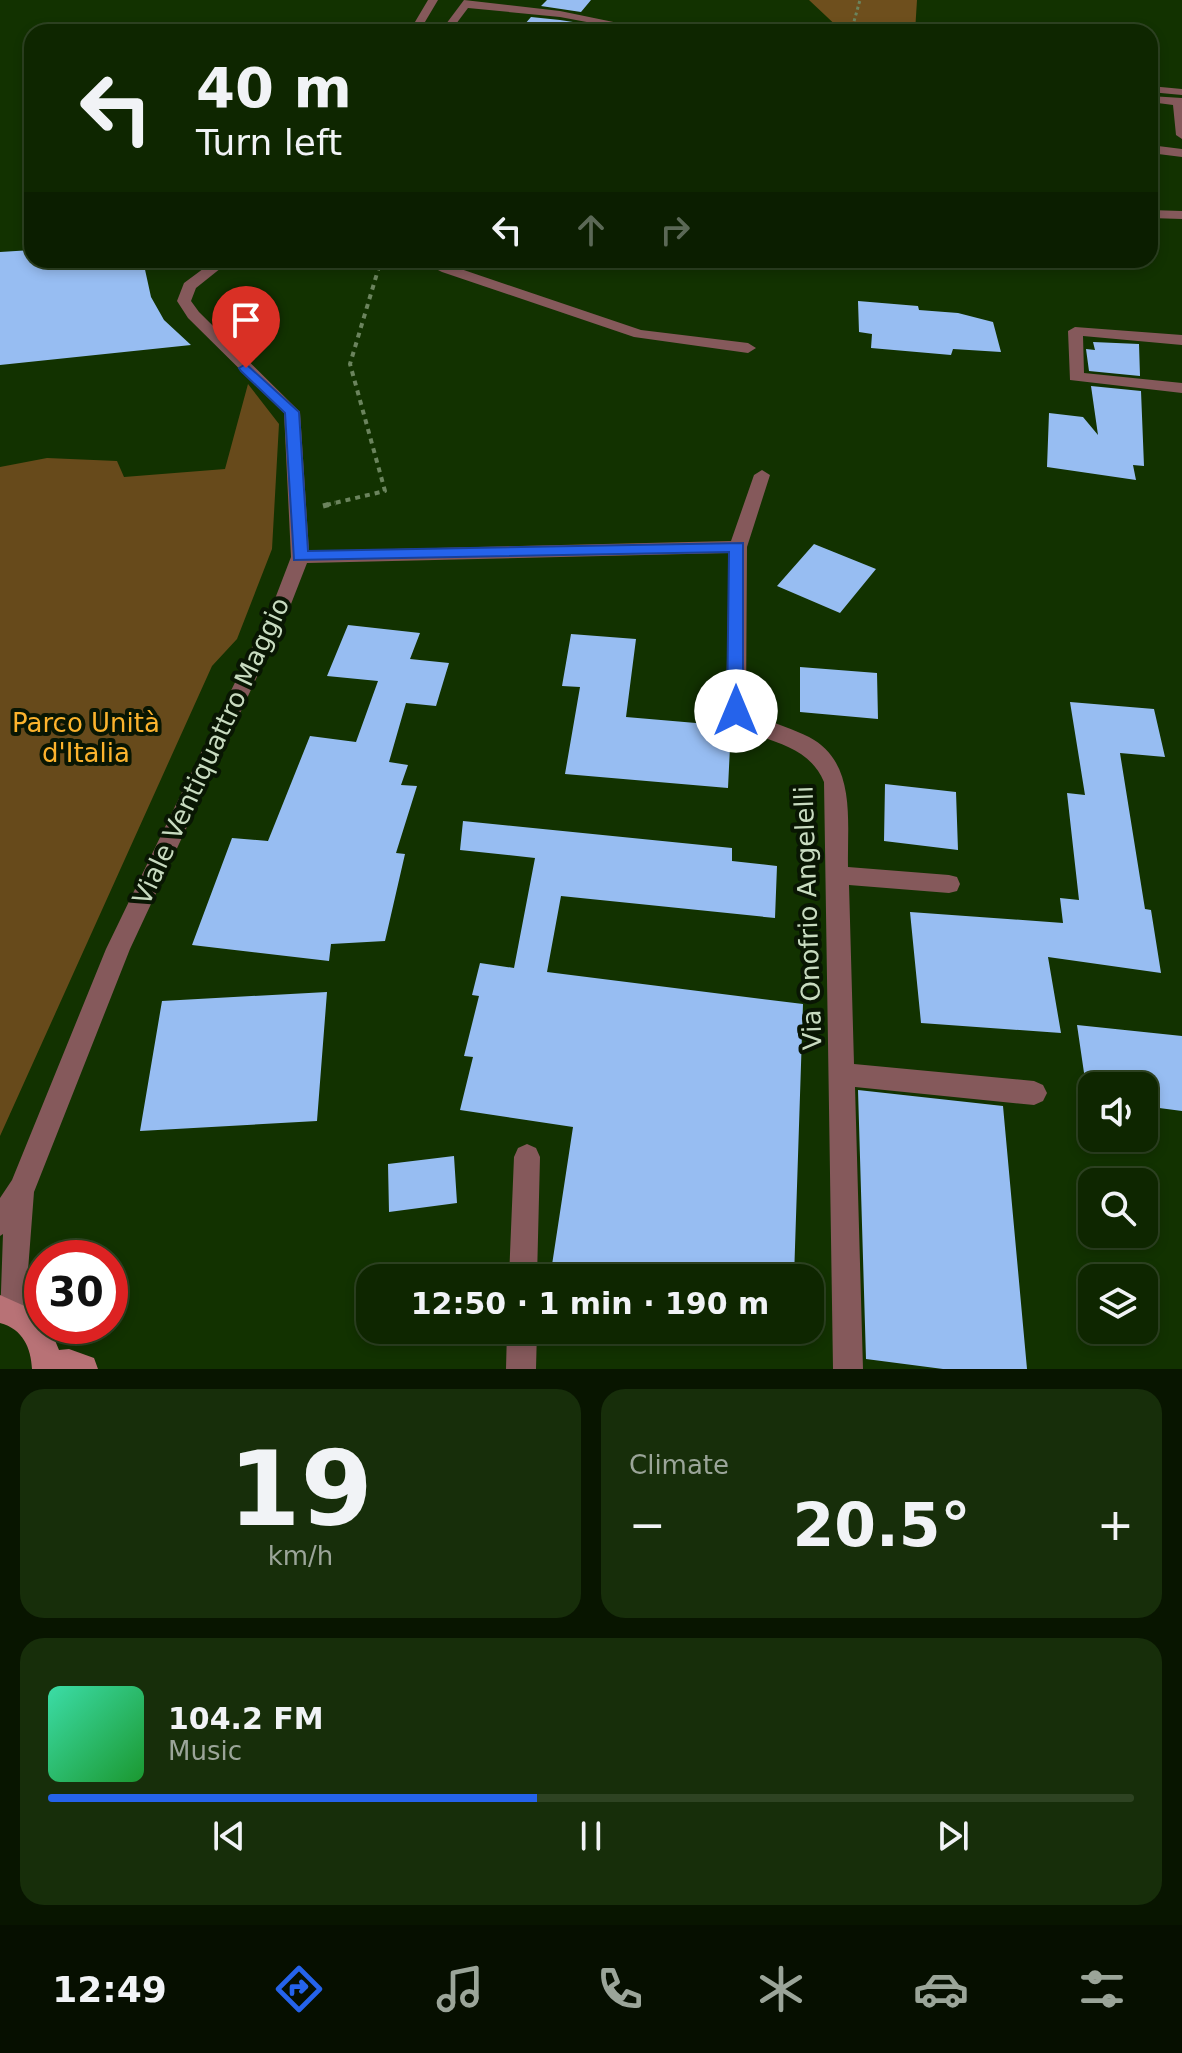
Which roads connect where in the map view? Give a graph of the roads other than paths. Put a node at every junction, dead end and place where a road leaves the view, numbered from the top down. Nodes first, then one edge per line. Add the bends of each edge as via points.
1 (433, 0) edge
2 (467, 2) edge
3 (419, 24) edge
4 (451, 24) edge
5 (614, 24) edge
6 (1158, 91) edge
7 (1181, 98) edge
8 (1158, 99) edge
9 (1182, 135) edge
10 (1158, 150) edge
11 (1182, 153) edge
12 (1158, 214) edge
13 (1182, 215) edge
14 (213, 268) edge
15 (445, 268) edge
16 (1182, 340) edge
17 (748, 348) dead end
18 (1182, 388) edge
19 (762, 475) dead end
20 (738, 547) junction
21 (300, 557) junction
22 (837, 875) junction
23 (949, 884) dead end
24 (841, 1074) junction
25 (1034, 1093) dead end
26 (527, 1157) dead end
27 (22, 1189) junction
28 (0, 1222) edge
29 (523, 1264) edge
30 (5, 1309) edge
31 (522, 1344) edge
32 (47, 1367) edge
33 (83, 1369) edge
34 (521, 1369) edge
35 (848, 1369) edge

1 - 3 street
2 - 4 street
2 - 5 street
6 - 7 lane
7 - 8 street
7 - 9 street
10 - 11 street
12 - 13 street
14 - 21 street, Viale Ventiquattro Maggio via 189,286 184,301 292,412
15 - 17 street via 639,334
16 - 18 street via 1075,331 1076,377
19 - 20 street, Via Onofrio Angelelli
20 - 21 street
20 - 22 street, Via Onofrio Angelelli via 736,711 752,725 798,740 821,756 835,782
21 - 27 street, Viale Ventiquattro Maggio via 118,949
22 - 23 street
22 - 24 street, Via Onofrio Angelelli
24 - 25 street
24 - 35 street, Via Onofrio Angelelli
26 - 29 street
27 - 28 street, Viale Ventiquattro Maggio
27 - 30 street, Viale Ventiquattro Maggio
30 - 32 main road via 30,1322 43,1340
31 - 34 street
32 - 33 main road via 69,1364

